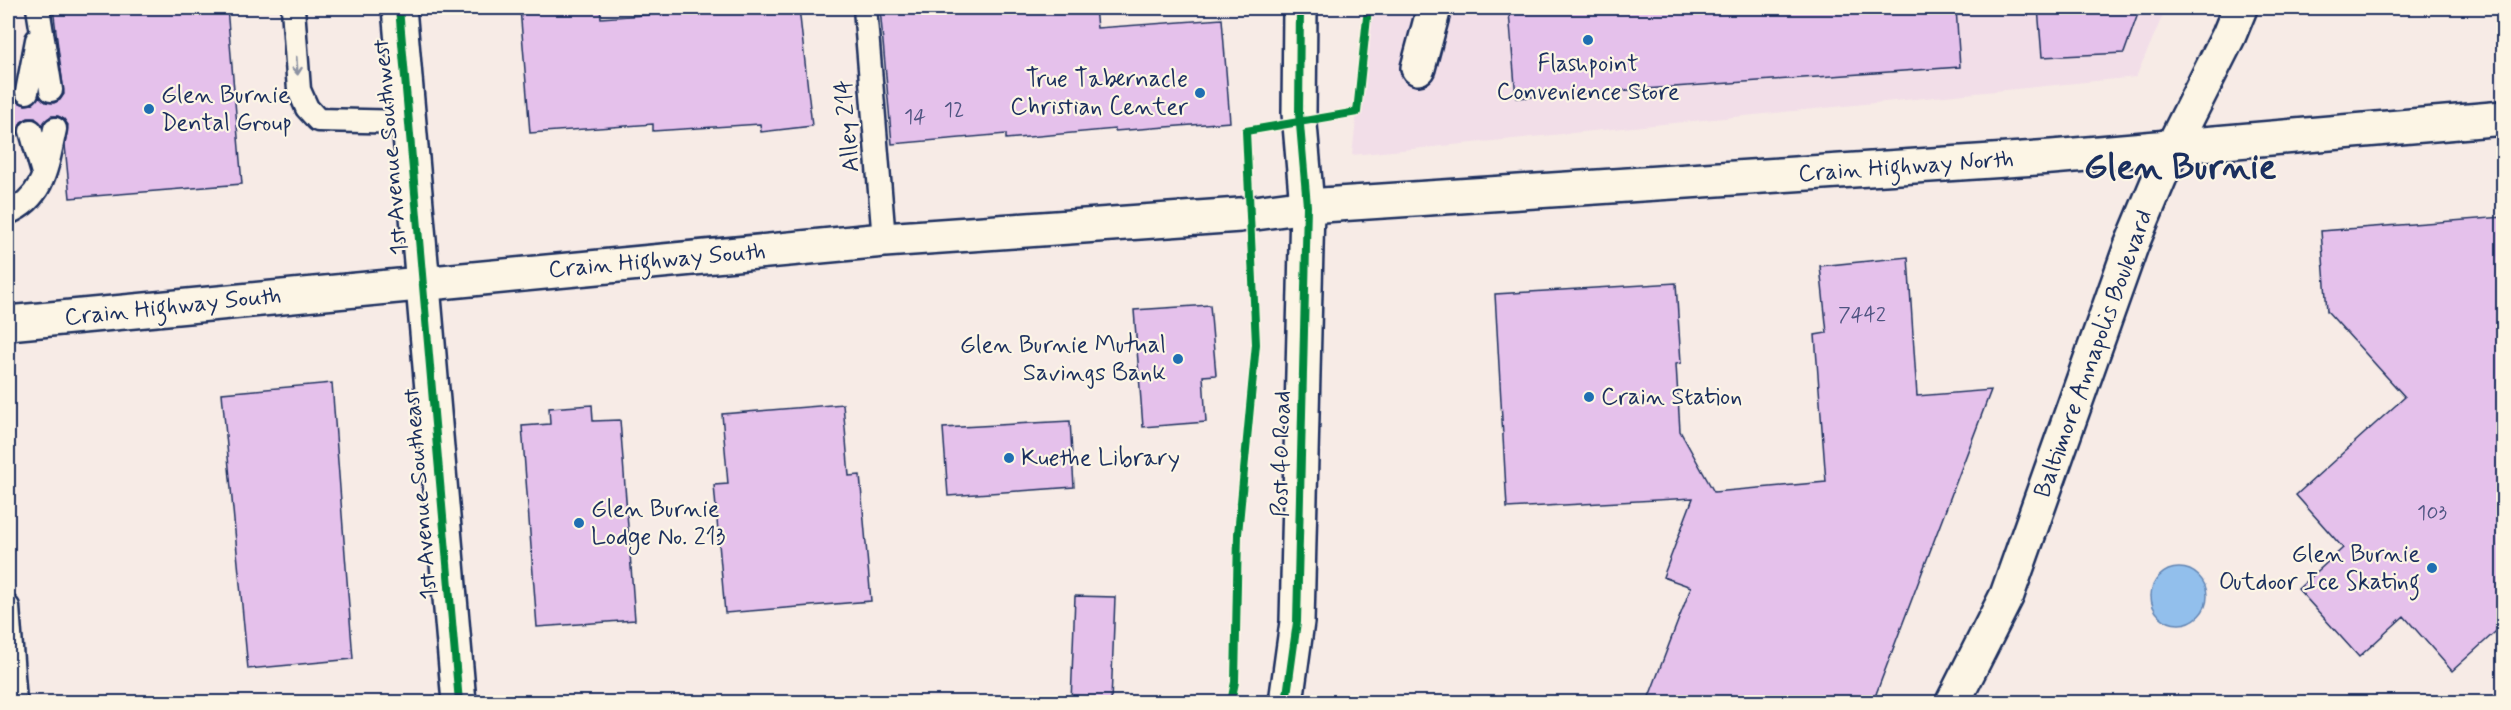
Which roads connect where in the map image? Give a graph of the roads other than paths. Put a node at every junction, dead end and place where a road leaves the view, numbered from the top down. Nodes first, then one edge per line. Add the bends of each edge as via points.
1 (293, 8) edge
2 (399, 8) edge
3 (865, 8) edge
4 (1300, 8) edge
5 (1434, 8) edge
6 (2240, 8) edge
7 (39, 17) edge
8 (1418, 68) dead end
9 (51, 90) dead end
10 (27, 92) dead end
11 (2504, 118) edge
12 (408, 122) junction
13 (55, 129) dead end
14 (31, 131) dead end
15 (2172, 148) junction
16 (44, 177) junction
17 (1307, 206) junction
18 (8, 213) edge
19 (884, 240) junction
20 (423, 283) junction
21 (8, 323) edge
22 (8, 607) edge
23 (15, 702) edge
24 (459, 702) edge
25 (1286, 702) edge
26 (1953, 702) edge

1 -> 12 lane via 299,90 318,120
2 - 12 main road, 1st Avenue Southwest
3 - 19 lane, Alley 214
4 - 17 main road, Post 40 Road via 1299,113
5 - 8 main road
6 - 15 main road, Baltimore Annapolis Boulevard
7 - 9 lane
7 - 10 lane
11 - 15 main road, Crain Highway North
12 - 20 main road, 1st Avenue Southwest
13 - 16 lane
14 - 16 lane
15 - 17 main road, Crain Highway North
15 - 26 main road, Baltimore Annapolis Boulevard via 2132,246 2007,595
16 - 18 lane via 30,201
17 - 19 main road, Crain Highway South via 1240,215
17 - 25 main road, Post 40 Road via 1297,622
19 - 20 main road, Crain Highway South
20 - 21 main road, Crain Highway South
20 - 24 main road, 1st Avenue Southeast
22 - 23 lane

